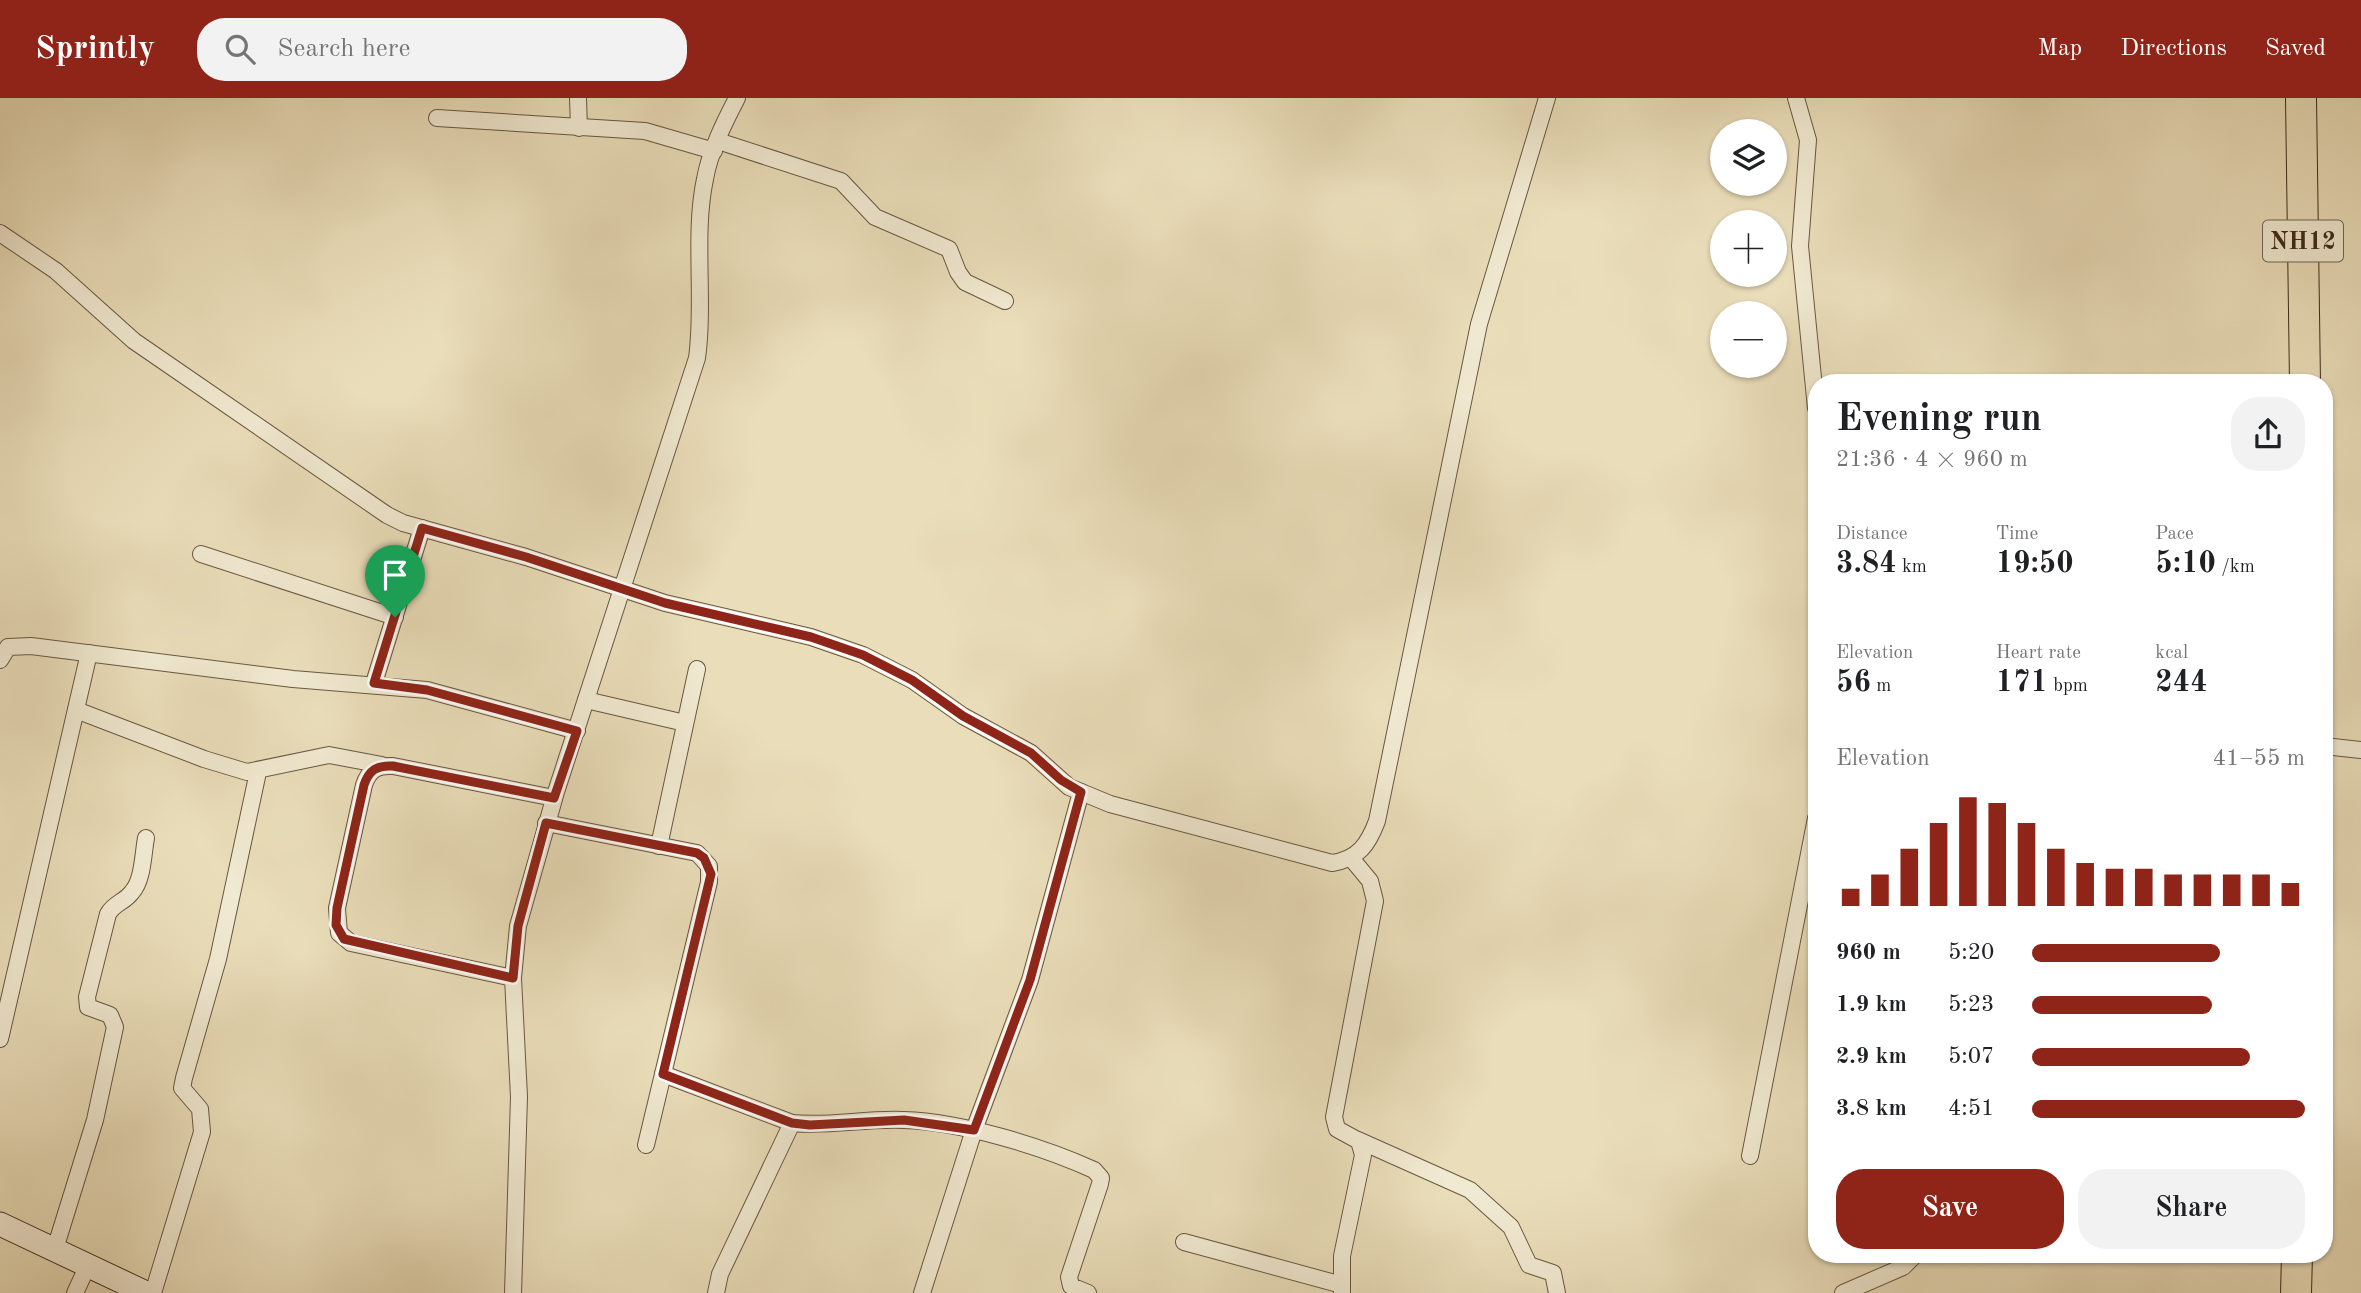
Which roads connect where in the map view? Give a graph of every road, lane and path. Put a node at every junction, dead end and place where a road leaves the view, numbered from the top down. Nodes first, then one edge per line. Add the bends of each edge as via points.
1 (578, 98) edge
2 (737, 98) edge
3 (1546, 98) edge
4 (1796, 98) edge
5 (2301, 98) edge
6 (437, 118) dead end
7 (579, 128) junction
8 (716, 146) junction
9 (1, 237) edge
10 (1005, 301) dead end
11 (1813, 374) edge
12 (2305, 374) edge
13 (422, 528) junction
14 (201, 554) dead end
15 (622, 590) junction
16 (395, 617) junction
17 (89, 653) junction
18 (0, 660) edge
19 (697, 669) dead end
20 (374, 683) junction
21 (586, 700) junction
22 (76, 710) junction
23 (685, 723) junction
24 (577, 731) junction
25 (2333, 747) edge
26 (2361, 750) edge
27 (382, 765) junction
28 (258, 772) junction
29 (1081, 792) junction
30 (554, 798) junction
31 (546, 823) junction
32 (146, 838) dead end
33 (659, 846) junction
34 (1351, 858) junction
35 (1808, 859) edge
36 (513, 978) junction
37 (0, 1039) edge
38 (663, 1074) junction
39 (792, 1123) junction
40 (974, 1130) junction
41 (1358, 1140) junction
42 (646, 1145) dead end
43 (1750, 1156) dead end
44 (0, 1224) edge
45 (1184, 1242) dead end
46 (55, 1249) junction
47 (1907, 1263) edge
48 (2297, 1263) edge
49 (88, 1265) junction
50 (1342, 1289) edge
51 (75, 1293) edge
52 (146, 1293) edge
53 (153, 1293) edge
54 (513, 1293) edge
55 (716, 1293) edge
56 (922, 1293) edge
57 (1088, 1293) edge
58 (1557, 1293) edge
59 (1843, 1293) edge
60 (2296, 1293) edge

1 - 7 street
2 - 8 street
3 - 34 street via 1479,324 1377,821 1367,844
4 - 11 street via 1808,140 1800,246
5 - 12 highway, NH12
6 - 7 street
7 - 8 street via 666,135
8 - 10 street via 841,181 875,217 949,250 965,282
8 - 15 street via 705,179 697,358
9 - 13 street via 56,271 134,341 387,514
13 - 15 street
13 - 16 street
14 - 16 street
15 - 21 street
15 - 29 street via 811,637 863,655 1031,753
16 - 20 street
17 - 18 street via 16,645 8,647
17 - 20 street via 293,678
17 - 22 street
19 - 23 street
20 - 24 street via 427,690
21 - 23 street
21 - 24 street
22 - 28 street via 230,768
22 - 37 street
23 - 33 street
24 - 30 street
25 - 26 street
27 - 28 street via 329,755
27 - 30 street
27 - 36 street via 367,776 364,785 337,908 339,933 351,943
28 - 53 street via 218,959 184,1078 183,1088 202,1116 202,1132
29 - 34 street via 1300,857 1332,863
29 - 40 street via 1030,980
30 - 31 street
31 - 33 street
31 - 36 street via 518,926
32 - 46 street via 137,886 112,906 108,915 87,997 88,1007 110,1015 115,1027 95,1120
33 - 38 street via 697,853 711,874
34 - 41 street via 1370,881 1374,910 1334,1117 1337,1129
35 - 43 street
36 - 54 street via 519,1097
38 - 39 street
38 - 42 street
39 - 40 street via 904,1120
39 - 55 street via 720,1274
40 - 56 street
40 - 57 street via 1098,1172 1100,1184 1069,1277 1071,1286
41 - 50 street via 1363,1156 1342,1256
41 - 58 street via 1469,1190 1511,1227 1529,1265 1553,1273
44 - 46 street
45 - 50 street
46 - 49 street
47 - 59 street
48 - 60 highway
49 - 51 street
49 - 52 street

